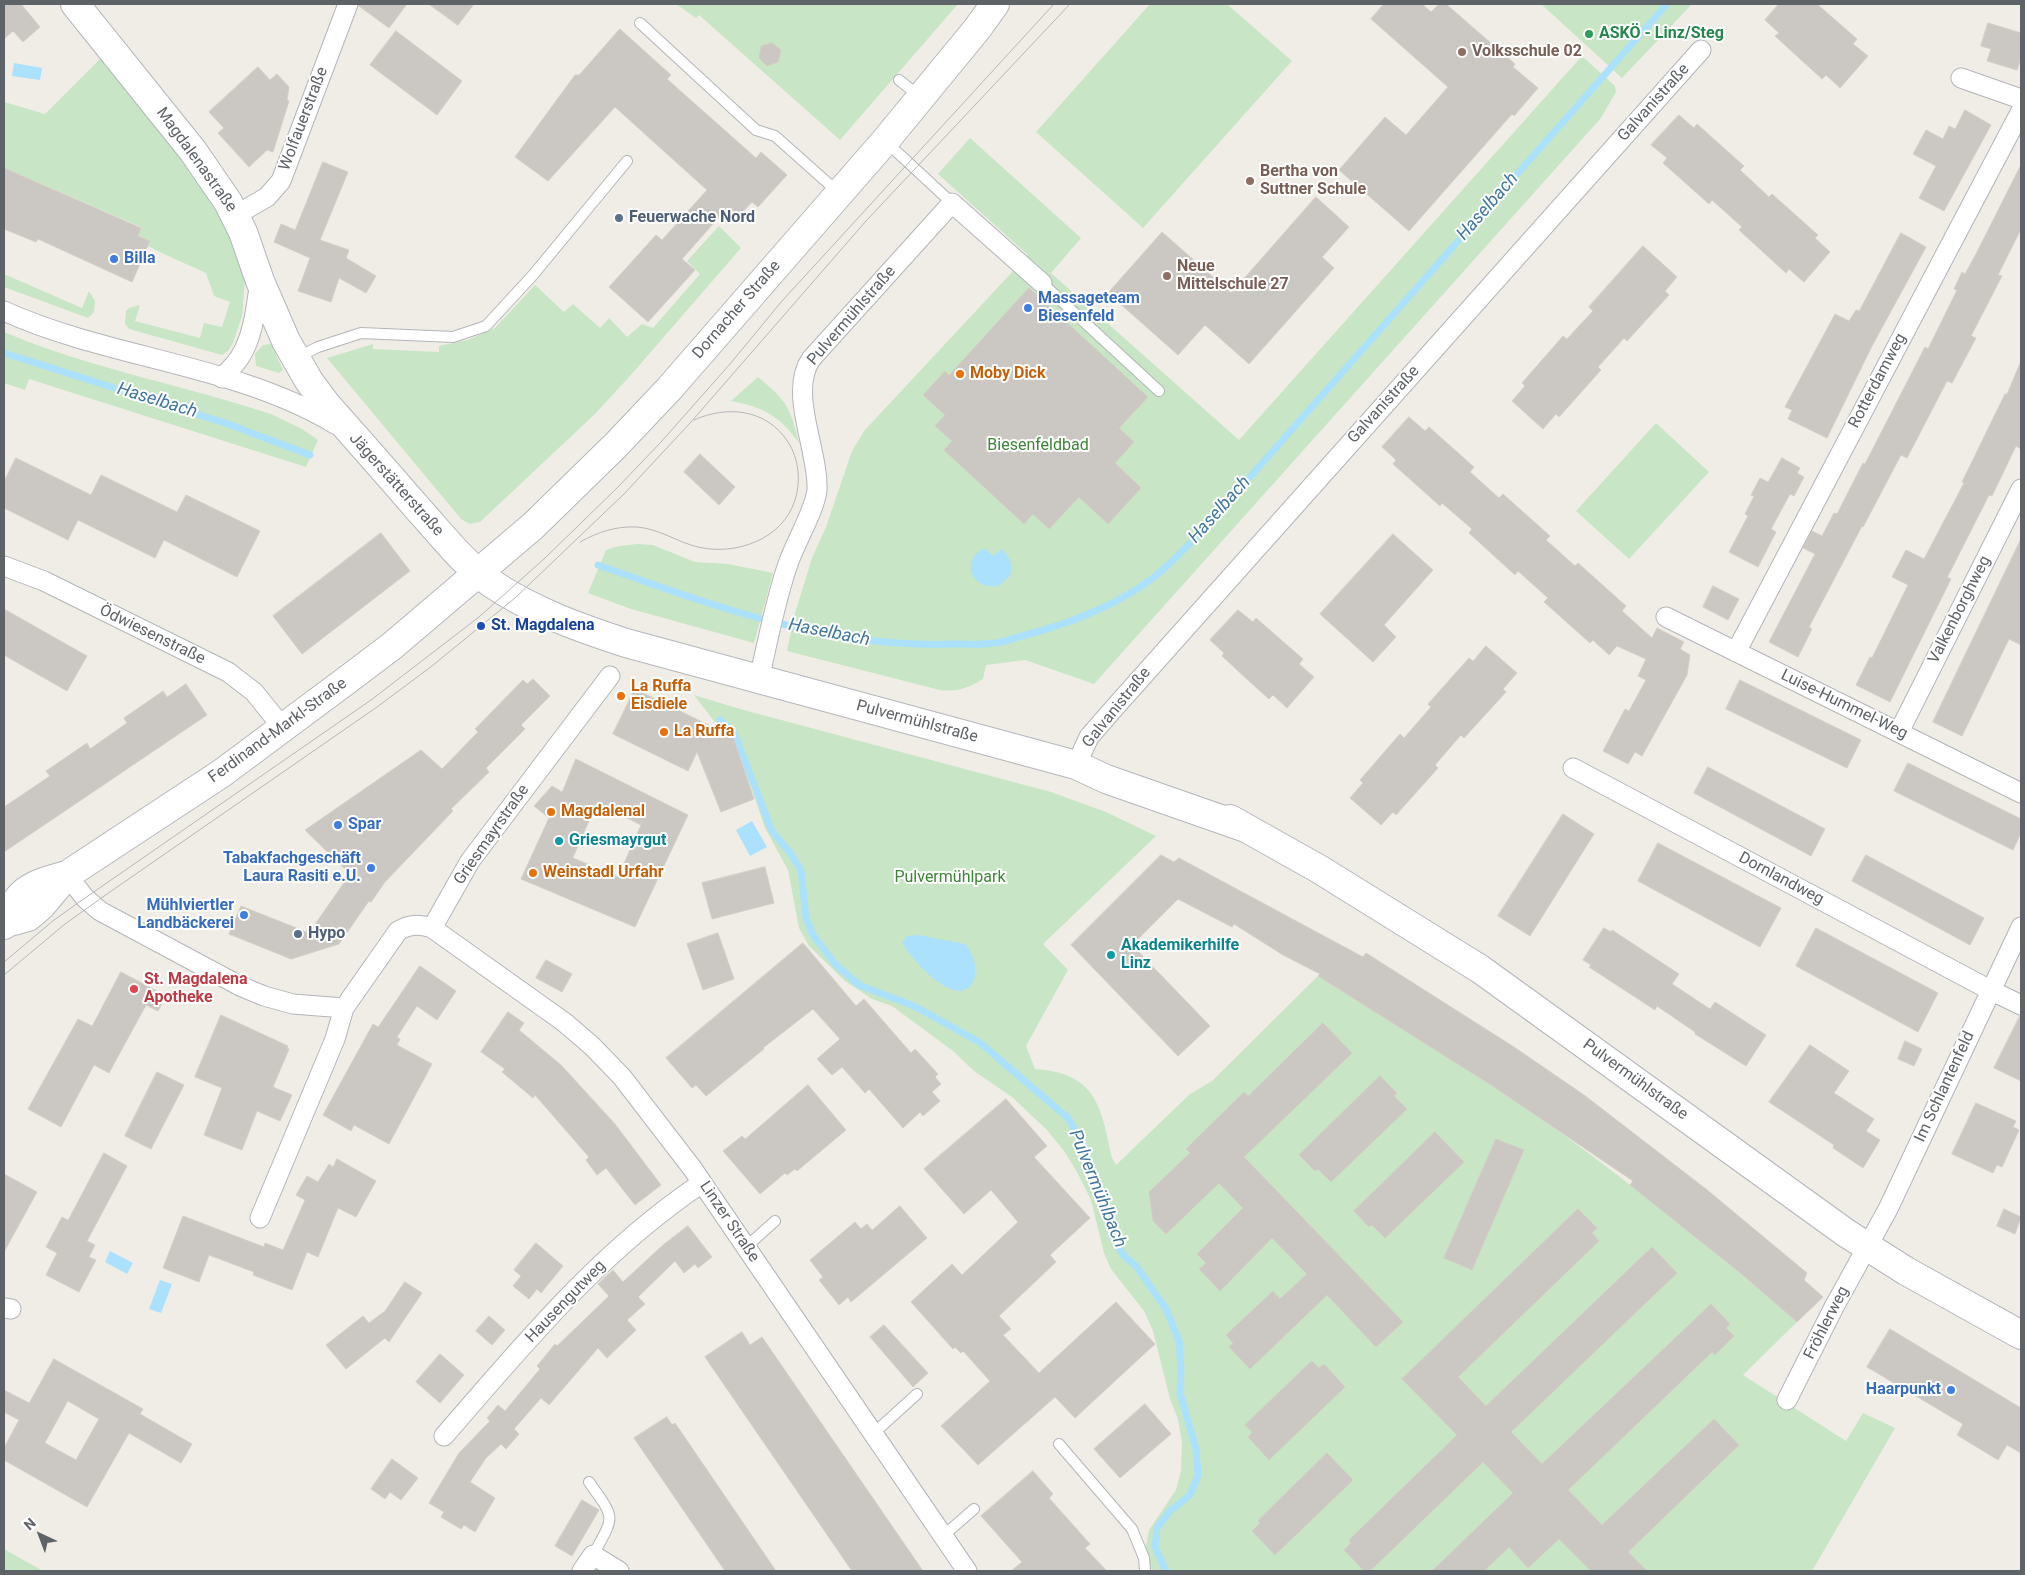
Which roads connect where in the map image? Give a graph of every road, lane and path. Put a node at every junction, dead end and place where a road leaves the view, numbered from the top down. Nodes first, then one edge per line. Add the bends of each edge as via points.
1 (75, 4) edge
2 (348, 4) edge
3 (995, 4) edge
4 (1006, 4) edge
5 (640, 23) dead end
6 (977, 29) junction
7 (1701, 50) dead end
8 (1962, 78) dead end
9 (2021, 99) edge
10 (2021, 111) edge
11 (884, 141) junction
12 (627, 161) dead end
13 (840, 194) junction
14 (952, 203) junction
15 (236, 215) junction
16 (260, 280) junction
17 (1042, 284) joint
18 (4, 311) edge
19 (294, 359) junction
20 (222, 378) junction
21 (1159, 391) dead end
22 (352, 434) junction
23 (2021, 489) edge
24 (4, 566) edge
25 (478, 573) junction
26 (1666, 617) dead end
27 (1736, 652) junction
28 (610, 676) dead end
29 (759, 679) junction
30 (283, 728) junction
31 (1899, 732) junction
32 (1076, 765) junction
33 (1573, 768) dead end
34 (2021, 793) edge
35 (67, 875) junction
36 (5, 923) edge
37 (2021, 927) edge
38 (432, 928) junction
39 (1990, 990) junction
40 (2021, 1005) edge
41 (344, 1008) junction
42 (702, 1183) junction
43 (260, 1218) dead end
44 (774, 1221) dead end
45 (746, 1247) junction
46 (1867, 1247) junction
47 (2021, 1336) edge
48 (917, 1394) dead end
49 (1787, 1400) dead end
50 (874, 1433) junction
51 (444, 1436) dead end
52 (1059, 1444) dead end
53 (589, 1482) dead end
54 (974, 1509) dead end
55 (943, 1536) junction
56 (593, 1556) junction
57 (582, 1571) edge
58 (619, 1571) edge
59 (967, 1571) edge
60 (1145, 1571) edge

1 - 15 street, Magdalenastraße via 208,171
2 - 15 street, Wolfauerstraße via 281,180 267,197
3 - 6 street, Dornacher Straße
4 - 6 street, Dornacher Straße
5 - 13 lane via 756,130 776,136
6 - 11 street, Dornacher Straße via 910,88
7 - 32 street, Galvanistraße via 1116,706 1089,737
8 - 9 street
10 - 27 street, Rotterdamweg
11 - 13 street, Dornacher Straße
11 - 14 lane
12 - 19 lane via 533,275 486,326 453,337 361,332
13 - 25 street, Dornacher Straße via 645,416 533,526
14 - 17 street
14 - 29 street, Pulvermühlstraße via 807,365 803,393 817,469 817,492 790,559
15 - 16 street, Magdalenastraße
16 - 19 street, Magdalenastraße
16 - 20 street via 245,348
17 - 21 lane
18 - 20 street, Jägerstätterstraße via 70,334
19 - 22 street, Magdalenastraße
20 - 22 street, Jägerstätterstraße via 312,410
22 - 25 street, Jägerstätterstraße
23 - 31 street, Valkenborghweg
24 - 30 street, Ödwiesenstraße via 44,581 228,672 254,692
25 - 29 street, Pulvermühlstraße via 529,605 593,632
25 - 30 street, Ferdinand-Markl-Straße via 392,646
26 - 27 street, Luise-Hummel-Weg
27 - 31 street, Luise-Hummel-Weg
28 - 38 street, Griesmayrstraße via 470,861
29 - 32 street, Pulvermühlstraße
30 - 35 street, Ferdinand-Markl-Straße via 222,773
31 - 34 street, Luise-Hummel-Weg
32 - 46 street, Pulvermühlstraße via 1106,780 1246,828 1319,869 1480,969
33 - 39 street, Dornlandweg
35 - 36 street, Ferdinand-Markl-Straße via 29,889 16,902
35 - 41 street via 100,911 240,986 293,1004
37 - 39 street, Im Schlantenfeld
38 - 41 street via 417,924 398,931
38 - 42 street, Linzer Straße via 564,1022 592,1046 655,1118
39 - 40 street, Dornlandweg
39 - 46 street, Im Schlantenfeld via 1892,1202
41 - 43 street via 335,1039
42 - 45 street, Linzer Straße
42 - 51 street, Hausengutweg via 591,1273 552,1312
44 - 45 lane
45 - 50 street, Linzer Straße
46 - 47 street, Pulvermühlstraße
46 - 49 street, Fröhlerweg
48 - 50 lane
50 - 55 street, Linzer Straße
52 - 60 lane via 1132,1529 1144,1558
53 - 56 lane via 610,1515 609,1525
54 - 55 lane
55 - 59 street, Linzer Straße
56 - 57 street
56 - 58 street

